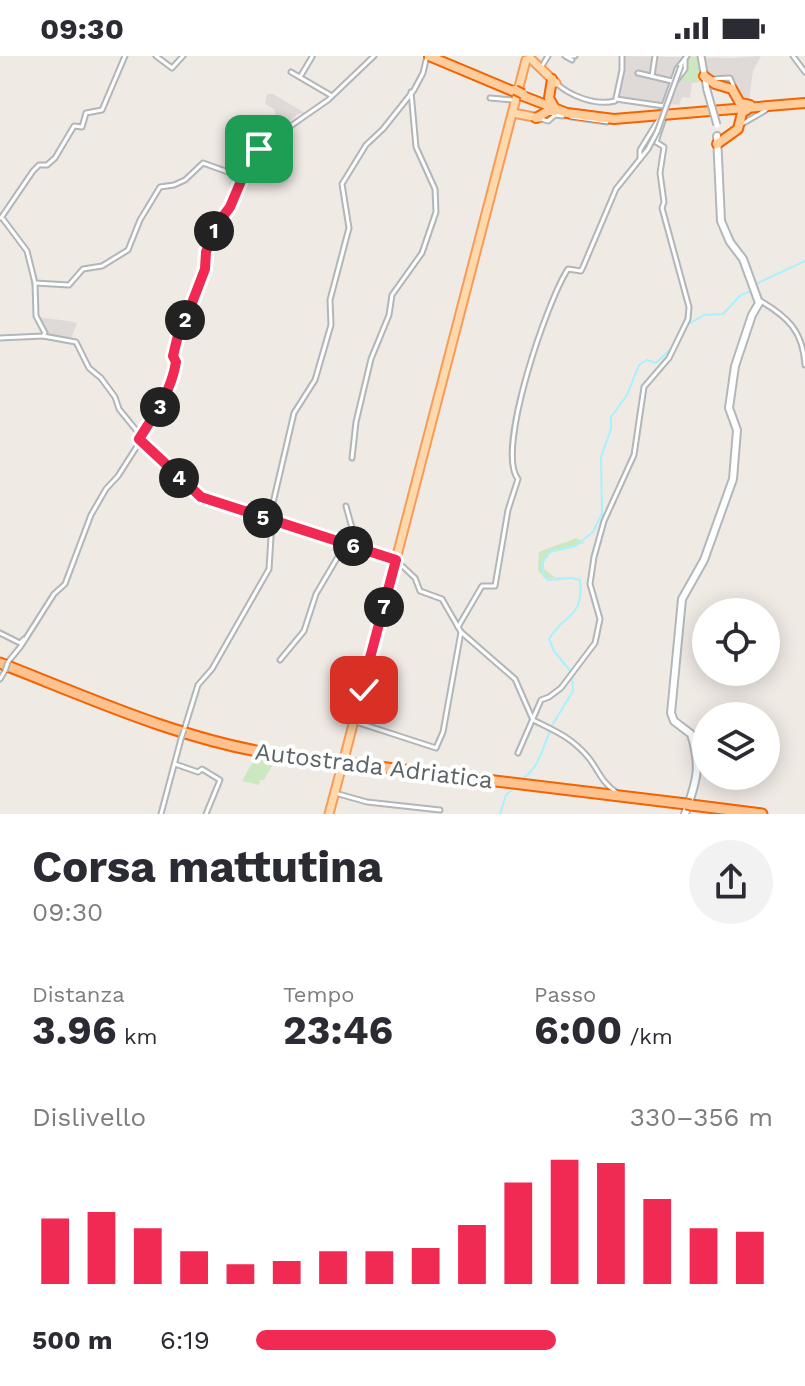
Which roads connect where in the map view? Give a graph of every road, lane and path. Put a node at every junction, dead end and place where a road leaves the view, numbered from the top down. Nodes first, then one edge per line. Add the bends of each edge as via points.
1 (125, 56) edge
2 (156, 56) edge
3 (183, 56) edge
4 (374, 56) edge
5 (430, 56) edge
6 (548, 56) edge
7 (622, 56) edge
8 (655, 56) edge
9 (701, 56) edge
10 (793, 56) edge
11 (312, 57) edge
12 (686, 57) edge
13 (529, 60) edge
14 (702, 65) junction
15 (683, 67) junction
16 (291, 72) dead end
17 (805, 72) edge
18 (638, 73) dead end
19 (652, 76) junction
20 (300, 77) junction
21 (672, 81) junction
22 (709, 84) junction
23 (554, 85) junction
24 (411, 92) junction
25 (332, 96) junction
26 (522, 96) junction
27 (490, 98) dead end
28 (616, 98) junction
29 (737, 98) junction
30 (805, 102) edge
31 (759, 106) junction
32 (555, 107) junction
33 (722, 109) junction
34 (516, 112) junction
35 (567, 113) junction
36 (541, 117) junction
37 (661, 119) junction
38 (742, 120) junction
39 (719, 137) junction
40 (640, 157) junction
41 (243, 177) junction
42 (1, 217) edge
43 (35, 283) junction
44 (759, 300) junction
45 (43, 336) junction
46 (0, 338) edge
47 (805, 365) edge
48 (140, 438) junction
49 (352, 458) dead end
50 (346, 506) dead end
51 (271, 521) junction
52 (346, 543) junction
53 (396, 560) junction
54 (33, 627) junction
55 (458, 627) junction
56 (461, 632) junction
57 (0, 633) edge
58 (280, 660) dead end
59 (3, 665) edge
60 (0, 679) edge
61 (362, 688) junction
62 (533, 720) junction
63 (356, 722) junction
64 (692, 738) edge
65 (518, 753) dead end
66 (366, 763) dead end
67 (175, 764) junction
68 (693, 790) edge
69 (335, 793) junction
70 (687, 807) edge
71 (440, 810) dead end
72 (161, 814) edge
73 (206, 814) edge
74 (329, 814) edge
75 (745, 814) edge
76 (762, 814) edge

1 - 42 street via 102,110 86,113 82,127 75,124 55,158 33,171
2 - 3 street via 172,68
4 - 25 street
5 - 24 street
5 - 26 highway
6 - 13 street
7 - 28 street
8 - 19 street
9 - 14 street
10 - 17 street
11 - 20 street
12 - 15 street
12 - 21 street
13 - 23 main road
13 - 34 main road
14 - 22 street
14 - 30 street via 708,77 732,80 744,103
15 - 21 street
15 - 40 street, bridge via 657,132
16 - 20 street
18 - 19 street
19 - 21 street
20 - 25 street
21 - 28 street via 664,106
22 - 29 highway via 732,89
22 - 39 street, bridge
23 - 26 highway via 543,99
23 - 28 street via 574,96 605,102
23 - 32 highway via 549,102
24 - 49 street via 416,147 435,189 436,212 422,253 392,295 371,359
24 - 51 street via 366,145 342,184 349,228 330,300 331,325 315,380 294,413
25 - 41 street via 262,146
26 - 27 street
26 - 32 highway
26 - 35 highway
26 - 36 highway via 543,106
29 - 31 highway
29 - 33 highway via 734,106
30 - 31 highway
30 - 38 street
31 - 33 highway
31 - 38 highway via 746,110
32 - 33 highway via 614,117
33 - 35 highway via 614,119
33 - 38 highway
34 - 36 main road
34 - 53 main road
35 - 36 highway via 550,111
36 - 37 street
37 - 39 street via 714,114
37 - 40 street
37 - 62 street via 656,140 664,147 662,208 690,313 669,358 644,387 634,455 604,521 590,584 600,619 595,643 561,688 541,700
38 - 39 highway
39 - 44 main road via 721,221
40 - 55 street via 616,189 581,271 568,269 549,307 526,369 517,415 512,464 518,479 495,586 482,586
41 - 43 street via 203,163 185,180 160,187 125,253 83,269 69,285
41 - 48 street via 207,248 205,269 175,342 176,362 167,392
42 - 43 street via 27,251
43 - 45 street
44 - 47 street via 801,337
44 - 64 main road via 735,366 729,408 737,430 733,479 704,560 682,599 671,713
45 - 46 street
45 - 48 street via 76,342
48 - 51 street via 201,497
48 - 54 street via 91,515 65,584
50 - 52 street via 352,528
51 - 52 street
51 - 67 street, bridge via 269,569 212,669 201,679
52 - 53 street
52 - 58 street via 314,597 304,631
53 - 55 street via 415,578 420,591 442,599
53 - 61 main road
54 - 57 street via 20,643
54 - 59 street
55 - 56 street
56 - 62 street via 515,679
56 - 63 street via 436,748
59 - 60 street
59 - 70 highway, Autostrada Adriatica via 157,726 232,747
61 - 63 street
61 - 69 main road, bridge
62 - 65 street
62 - 68 street via 576,746 614,792 684,801
63 - 66 street via 347,761
67 - 72 street
67 - 73 street via 202,769 220,780
69 - 71 street
69 - 74 main road
70 - 75 highway, Autostrada Adriatica
70 - 76 highway, Autostrada Adriatica

